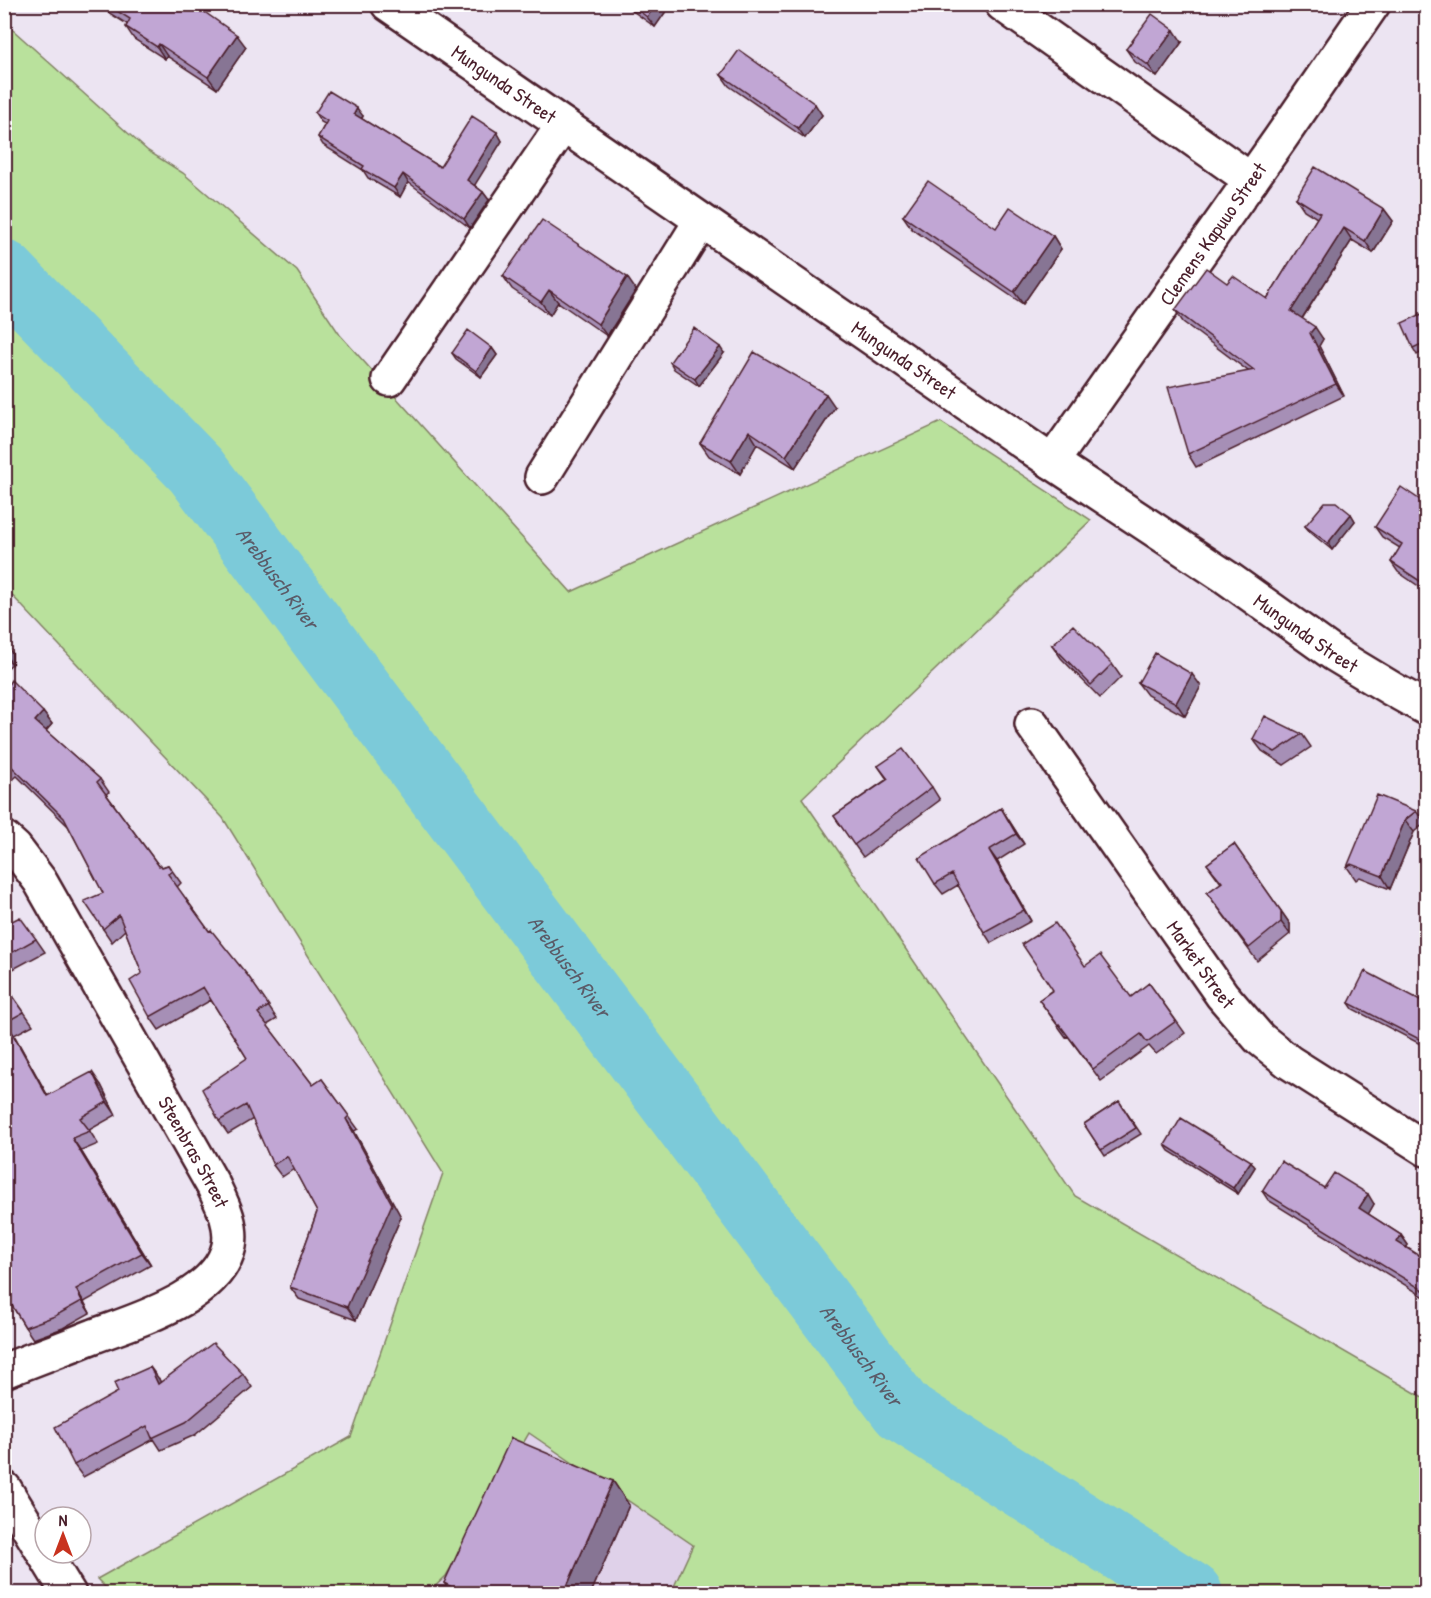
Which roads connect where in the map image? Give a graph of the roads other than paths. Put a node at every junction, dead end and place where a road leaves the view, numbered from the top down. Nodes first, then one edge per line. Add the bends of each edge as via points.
1 (388, 4) edge
2 (1002, 4) edge
3 (1373, 4) edge
4 (563, 125) junction
5 (1251, 180) junction
6 (701, 221) junction
7 (389, 379) dead end
8 (1052, 462) junction
9 (542, 477) dead end
10 (1426, 708) edge
11 (1032, 723) dead end
12 (4, 838) edge
13 (1426, 1149) edge
14 (4, 1371) edge
15 (4, 1488) edge
16 (69, 1593) edge

1 - 4 street, Mungunda Street
2 - 5 street
3 - 5 street, Clemens Kapuuo Street
4 - 6 street, Mungunda Street
4 - 7 street
5 - 8 street, Clemens Kapuuo Street
6 - 8 street, Mungunda Street
6 - 9 street
8 - 10 street, Mungunda Street via 1334,654
11 - 13 street, Market Street via 1222,995 1258,1038
12 - 14 street, Steenbras Street via 40,881 213,1185 228,1216 229,1244 222,1265 202,1285 167,1308
15 - 16 street

